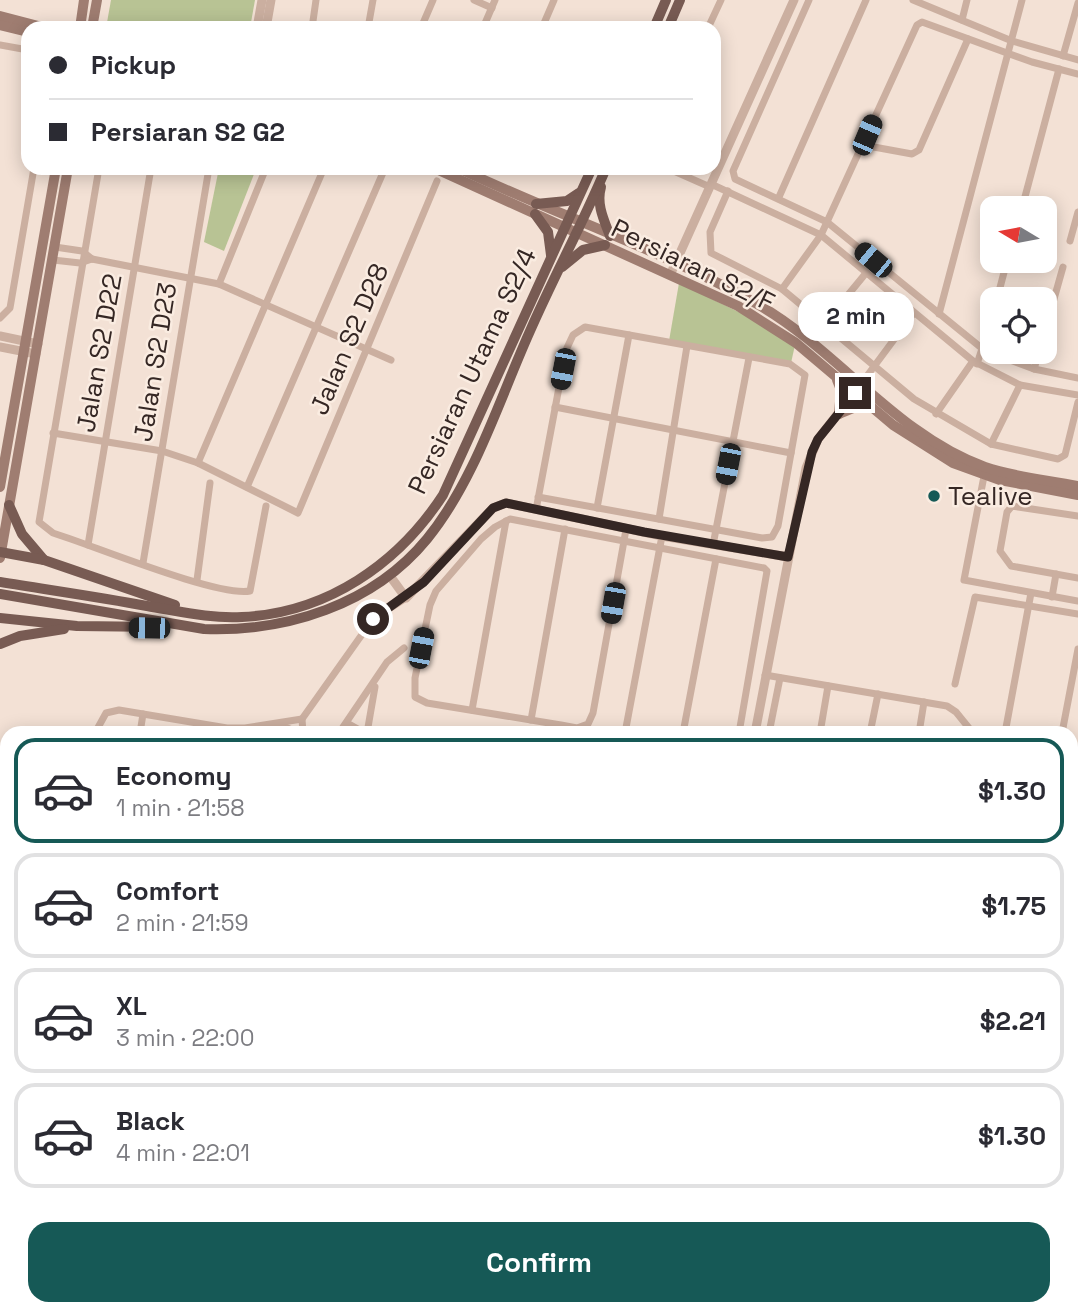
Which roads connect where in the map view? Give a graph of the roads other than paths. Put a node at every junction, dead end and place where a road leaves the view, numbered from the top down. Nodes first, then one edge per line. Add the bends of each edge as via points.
1 (84, 0) edge
2 (97, 0) edge
3 (262, 0) edge
4 (271, 0) edge
5 (316, 0) edge
6 (373, 0) edge
7 (433, 0) edge
8 (474, 0) edge
9 (554, 0) edge
10 (666, 0) edge
11 (680, 0) edge
12 (721, 0) edge
13 (794, 0) edge
14 (809, 0) edge
15 (866, 0) edge
16 (914, 0) edge
17 (967, 0) edge
18 (1023, 0) edge
19 (1078, 3) edge
20 (493, 4) edge
21 (0, 16) edge
22 (962, 20) junction
23 (21, 21) edge
24 (80, 21) edge
25 (93, 21) edge
26 (258, 21) edge
27 (267, 21) edge
28 (313, 21) edge
29 (369, 21) edge
30 (424, 21) edge
31 (486, 21) edge
32 (545, 21) edge
33 (657, 21) edge
34 (671, 21) edge
35 (711, 21) edge
36 (0, 25) edge
37 (21, 30) edge
38 (968, 38) junction
39 (1012, 41) junction
40 (0, 44) edge
41 (21, 48) edge
42 (1008, 54) junction
43 (1063, 56) junction
44 (1078, 60) edge
45 (1059, 69) junction
46 (1078, 74) edge
47 (863, 145) junction
48 (721, 164) edge
49 (33, 175) edge
50 (55, 175) edge
51 (67, 175) edge
52 (98, 175) edge
53 (150, 175) edge
54 (208, 175) edge
55 (263, 175) edge
56 (321, 175) edge
57 (382, 175) edge
58 (451, 175) edge
59 (471, 175) edge
60 (589, 175) edge
61 (603, 175) edge
62 (604, 175) edge
63 (684, 175) edge
64 (716, 175) edge
65 (437, 181) dead end
66 (711, 186) junction
67 (581, 191) junction
68 (727, 191) junction
69 (1025, 196) edge
70 (779, 197) junction
71 (536, 209) junction
72 (1078, 212) edge
73 (827, 222) junction
74 (567, 223) junction
75 (578, 228) junction
76 (821, 235) junction
77 (608, 240) junction
78 (1070, 242) dead end
79 (55, 247) junction
80 (82, 251) junction
81 (551, 258) junction
82 (92, 259) junction
83 (53, 260) junction
84 (80, 263) junction
85 (1063, 267) dead end
86 (135, 268) junction
87 (559, 269) junction
88 (673, 269) junction
89 (866, 273) junction
90 (189, 278) junction
91 (219, 284) junction
92 (1057, 288) edge
93 (782, 289) junction
94 (267, 303) junction
95 (913, 314) junction
96 (939, 314) junction
97 (2, 318) edge
98 (824, 324) junction
99 (316, 326) junction
100 (629, 335) junction
101 (0, 336) edge
102 (24, 346) junction
103 (687, 346) junction
104 (0, 347) edge
105 (980, 347) edge
106 (37, 349) junction
107 (367, 349) junction
108 (980, 355) edge
109 (749, 358) junction
110 (391, 360) dead end
111 (975, 362) junction
112 (1021, 364) edge
113 (1035, 364) edge
114 (874, 366) junction
115 (1034, 369) junction
116 (835, 377) junction
117 (1078, 379) edge
118 (1020, 384) junction
119 (858, 388) junction
120 (1078, 395) edge
121 (1078, 402) edge
122 (555, 407) junction
123 (872, 408) junction
124 (839, 414) junction
125 (936, 414) junction
126 (614, 419) junction
127 (674, 431) junction
128 (53, 433) junction
129 (105, 442) junction
130 (732, 442) junction
131 (991, 444) junction
132 (162, 451) junction
133 (791, 453) junction
134 (198, 463) junction
135 (985, 471) junction
136 (210, 484) dead end
137 (0, 486) edge
138 (247, 487) junction
139 (1077, 489) edge
140 (538, 497) junction
141 (9, 505) junction
142 (266, 506) dead end
143 (597, 508) junction
144 (536, 510) junction
145 (1078, 516) edge
146 (659, 519) junction
147 (506, 521) junction
148 (565, 529) junction
149 (626, 529) junction
150 (662, 536) junction
151 (715, 536) junction
152 (624, 541) junction
153 (88, 545) junction
154 (659, 548) junction
155 (0, 554) edge
156 (788, 557) junction
157 (716, 559) junction
158 (44, 560) junction
159 (143, 563) junction
160 (1056, 574) junction
161 (390, 576) junction
162 (1078, 578) edge
163 (197, 580) junction
164 (0, 582) edge
165 (1031, 593) junction
166 (0, 594) edge
167 (1052, 597) junction
168 (406, 598) junction
169 (1078, 601) edge
170 (1029, 605) junction
171 (1078, 614) edge
172 (204, 615) junction
173 (0, 618) edge
174 (77, 626) junction
175 (192, 627) junction
176 (0, 643) edge
177 (404, 648) dead end
178 (1078, 649) edge
179 (765, 675) junction
180 (780, 678) junction
181 (375, 682) junction
182 (955, 684) dead end
183 (828, 686) junction
184 (878, 694) junction
185 (924, 702) junction
186 (472, 710) junction
187 (143, 714) junction
188 (302, 719) junction
189 (531, 720) junction
190 (347, 723) junction
191 (273, 724) junction
192 (98, 726) edge
193 (141, 726) edge
194 (215, 726) edge
195 (250, 726) edge
196 (279, 726) edge
197 (302, 726) edge
198 (345, 726) edge
199 (353, 726) edge
200 (367, 726) edge
201 (566, 726) edge
202 (581, 726) edge
203 (626, 726) edge
204 (684, 726) edge
205 (740, 726) edge
206 (756, 726) edge
207 (770, 726) edge
208 (821, 726) edge
209 (871, 726) edge
210 (920, 726) edge
211 (966, 726) edge
212 (1006, 726) edge
213 (1063, 726) edge

1 - 24 main road
2 - 25 main road
3 - 26 street
4 - 27 street
5 - 28 street
6 - 29 street
7 - 30 street
8 - 20 street
9 - 32 street
10 - 33 main road
11 - 34 main road
12 - 35 street
13 - 48 street
14 - 70 street via 733,176
15 - 70 street
16 - 22 street
17 - 22 street
18 - 39 street
19 - 43 street
20 - 31 street
21 - 23 main road
22 - 39 street
36 - 37 main road
38 - 42 street
38 - 47 street via 919,150 912,154
38 - 47 street via 922,22 914,27
39 - 42 street
39 - 43 street
40 - 41 street
42 - 45 street
42 - 96 street
43 - 44 street
45 - 46 street
45 - 69 street
47 - 73 street
49 - 97 street via 10,309
50 - 102 main road
51 - 79 main road
52 - 80 street
53 - 86 street, Jalan S2 D22
54 - 90 street, Jalan S2 D23
55 - 91 street
56 - 94 street
57 - 99 street
58 - 71 main road
59 - 71 main road
60 - 67 main road, Persiaran Utama S2/4
61 - 75 main road
62 - 77 main road via 598,196
63 - 66 street
64 - 66 street
65 - 107 street, Jalan S2 D28
66 - 68 street
66 - 88 street
67 - 71 main road via 567,201
67 - 74 main road, Persiaran Utama S2/4
68 - 76 street
68 - 93 street via 710,232 710,253
70 - 73 street
71 - 74 main road, Persiaran S2/F
71 - 81 main road via 548,232
72 - 78 street
73 - 76 street
73 - 96 street
74 - 75 main road, Persiaran S2/F
74 - 81 main road, Persiaran Utama S2/4
75 - 77 main road, Persiaran S2/F
75 - 87 main road
76 - 89 street
76 - 93 street
77 - 87 main road via 583,250
77 - 88 main road, Persiaran S2/F
79 - 80 street
79 - 83 main road
80 - 82 street
80 - 84 street
81 - 172 main road, Persiaran Utama S2/4 via 452,477 407,542 363,578 310,603 243,617
82 - 84 street
82 - 86 street
83 - 84 street
83 - 106 main road
84 - 128 street
85 - 92 street
86 - 90 street
86 - 129 street, Jalan S2 D22
87 - 161 main road via 452,500 427,540
88 - 116 main road, Persiaran S2/F via 774,327
88 - 119 main road, Persiaran S2/F via 758,304 798,331
89 - 95 street
89 - 98 street
90 - 91 street
90 - 132 street, Jalan S2 D23
91 - 94 street
93 - 98 street
94 - 99 street
94 - 134 street
95 - 111 street
95 - 114 street
96 - 105 street
98 - 114 street
99 - 107 street
99 - 138 street
100 - 103 street
100 - 122 street via 585,327 573,335
100 - 126 street
101 - 102 street
102 - 104 street
102 - 106 street
102 - 137 main road
103 - 109 street
103 - 127 street
106 - 141 main road
107 - 110 street
107 - 138 street, Jalan S2 D28 via 298,513
108 - 111 street
109 - 130 street
109 - 133 street via 790,364 804,374
111 - 118 street
111 - 125 street
112 - 115 street
113 - 115 street
114 - 119 street
114 - 125 street
115 - 117 street
116 - 119 main road, Persiaran S2/F
116 - 124 main road via 841,390
118 - 120 street
118 - 131 street
119 - 123 main road, Persiaran S2/F
119 - 124 street
119 - 135 main road, Persiaran S2/F
121 - 131 street via 1062,458
122 - 126 street
122 - 140 street
123 - 124 main road via 856,407
123 - 135 main road, Persiaran S2/F via 918,442
124 - 156 street via 812,452
125 - 131 street
126 - 127 street
126 - 143 street
127 - 130 street
127 - 146 street
128 - 129 street
128 - 153 street via 39,522 42,528
129 - 132 street
129 - 153 street, Jalan S2 D22
130 - 133 street
130 - 151 street
132 - 134 street
132 - 159 street, Jalan S2 D23
133 - 151 street via 772,537
134 - 138 street
135 - 139 main road, Persiaran S2/F
135 - 165 street via 964,580
136 - 163 street
140 - 143 street
140 - 144 street
141 - 155 main road
141 - 158 main road via 22,534
142 - 163 street via 250,591
143 - 146 street
144 - 149 street
144 - 168 street via 506,503 493,508
145 - 160 street via 1017,506 1007,512 1000,551 1004,560 1011,566
146 - 151 street
147 - 148 street
147 - 186 street
147 - 186 street via 481,539 436,591 415,678 414,691 420,701
148 - 152 street
148 - 189 street
149 - 150 street
149 - 152 street
150 - 151 street
150 - 154 street
151 - 156 street
152 - 154 street
152 - 202 street via 593,713
153 - 159 street
154 - 157 street
154 - 203 street
155 - 158 main road
156 - 179 street
157 - 204 street
157 - 205 street via 767,571
158 - 172 main road
159 - 163 street
160 - 162 street
160 - 167 street
161 - 168 street
161 - 175 main road via 348,600 296,620 247,628
164 - 172 main road, Persiaran Utama S2/4
165 - 167 street
165 - 170 street
166 - 175 main road
167 - 169 street
168 - 188 street via 373,619
170 - 171 street
170 - 182 street via 975,597
170 - 212 street
173 - 174 main road
174 - 175 main road
174 - 176 main road
177 - 181 street via 387,662
178 - 213 street
179 - 180 street
179 - 206 street
180 - 183 street
180 - 207 street
181 - 190 street
181 - 200 street
183 - 184 street
183 - 208 street
184 - 185 street
184 - 209 street
185 - 210 street
185 - 211 street via 950,707
186 - 189 street
187 - 192 street via 106,713
187 - 193 street
187 - 194 street
188 - 191 street
188 - 197 street
189 - 201 street
190 - 198 street
190 - 199 street
191 - 195 street
191 - 196 street

